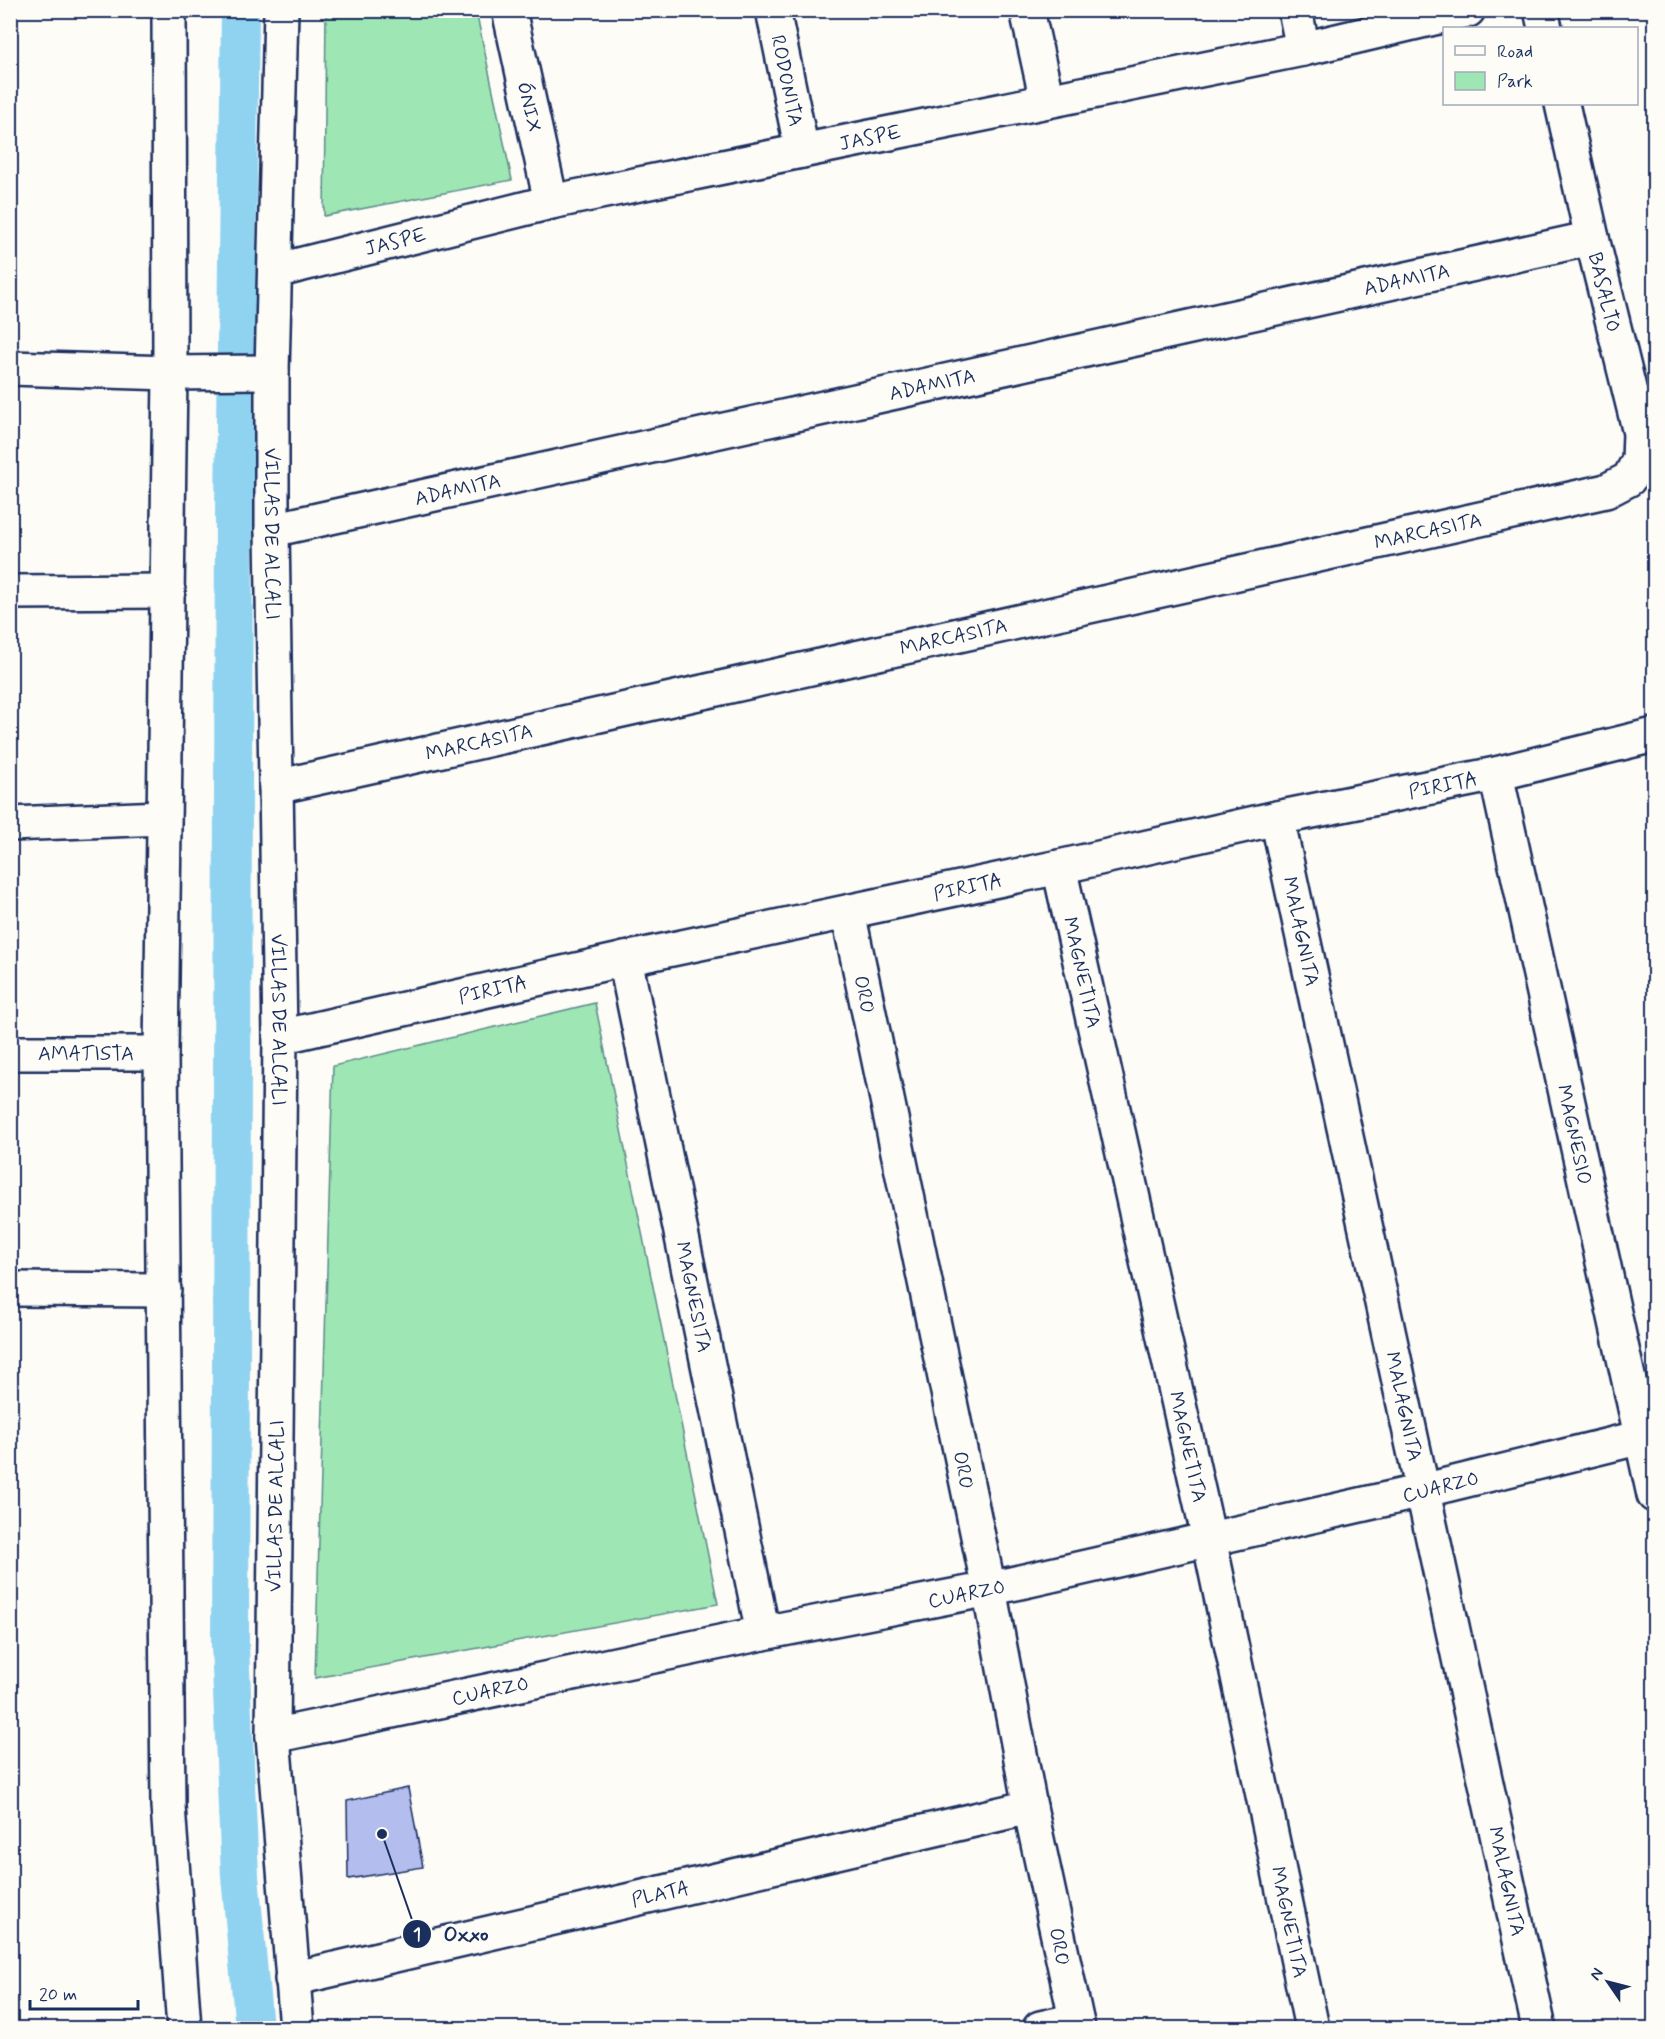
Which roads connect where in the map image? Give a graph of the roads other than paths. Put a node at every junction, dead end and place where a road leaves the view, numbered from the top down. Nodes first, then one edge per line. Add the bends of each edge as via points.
1 (169, 10) edge
2 (281, 10) edge
3 (508, 10) edge
4 (773, 10) edge
5 (1027, 10) edge
6 (1295, 10) edge
7 (1468, 10) edge
8 (1541, 10) edge
9 (1545, 27) edge
10 (1303, 49) junction
11 (1047, 100) junction
12 (1562, 105) edge
13 (802, 151) junction
14 (551, 202) junction
15 (1592, 238) junction
16 (274, 271) junction
17 (10, 368) edge
18 (177, 372) junction
19 (264, 372) junction
20 (1629, 479) joint
21 (272, 530) junction
22 (168, 591) junction
23 (10, 592) edge
24 (1654, 735) edge
25 (1496, 774) junction
26 (276, 787) junction
27 (163, 818) junction
28 (1277, 818) junction
29 (10, 824) edge
30 (1059, 867) junction
31 (848, 912) junction
32 (625, 959) junction
33 (279, 1037) junction
34 (10, 1053) edge
35 (162, 1053) junction
36 (10, 1289) edge
37 (164, 1290) junction
38 (1648, 1436) edge
39 (1422, 1491) junction
40 (1654, 1495) edge
41 (1209, 1539) junction
42 (989, 1589) junction
43 (763, 1633) junction
44 (273, 1736) junction
45 (1030, 1807) junction
46 (292, 1979) junction
47 (1077, 2024) edge
48 (184, 2028) edge
49 (297, 2028) edge
50 (1040, 2028) edge
51 (1312, 2028) edge
52 (1539, 2028) edge

1 - 18 street
2 - 16 street, VILLAS DE ALCALI
3 - 14 street, ÓNIX
4 - 13 street, RODONITA
5 - 11 street
6 - 10 street
7 - 10 street, JASPE
8 - 9 street
10 - 11 street, JASPE
11 - 13 street, JASPE
12 - 15 street, BASALTO
13 - 14 street, JASPE
14 - 16 street, JASPE
15 - 20 street, BASALTO via 1640,433 1639,460
15 - 21 street, ADAMITA
16 - 19 street, VILLAS DE ALCALI
17 - 18 street
18 - 19 street
18 - 22 street
19 - 21 street, VILLAS DE ALCALI
20 - 26 street, MARCASITA via 1606,491
21 - 26 street, VILLAS DE ALCALI
22 - 23 street
22 - 27 street
24 - 25 street, PIRITA
25 - 28 street, PIRITA
25 - 38 street, MAGNESIO
26 - 33 street, VILLAS DE ALCALI
27 - 29 street
27 - 35 street
28 - 30 street, PIRITA
28 - 39 street, MALAGNITA
30 - 31 street, PIRITA
30 - 41 street, MAGNETITA
31 - 32 street, PIRITA
31 - 42 street, ORO
32 - 33 street, PIRITA
32 - 43 street, MAGNESITA
33 - 44 street, VILLAS DE ALCALI
34 - 35 street, AMATISTA
35 - 37 street
36 - 37 street
37 - 48 street via 168,1806
38 - 39 street, CUARZO
38 - 40 street, MAGNESIO
39 - 41 street, CUARZO
39 - 52 street, MALAGNITA
41 - 42 street, CUARZO
41 - 51 street, MAGNETITA
42 - 43 street, CUARZO
42 - 45 street, ORO
43 - 44 street, CUARZO
44 - 46 street, VILLAS DE ALCALI
45 - 46 street, PLATA
45 - 47 street, ORO
46 - 49 street, VILLAS DE ALCALI
47 - 50 street

